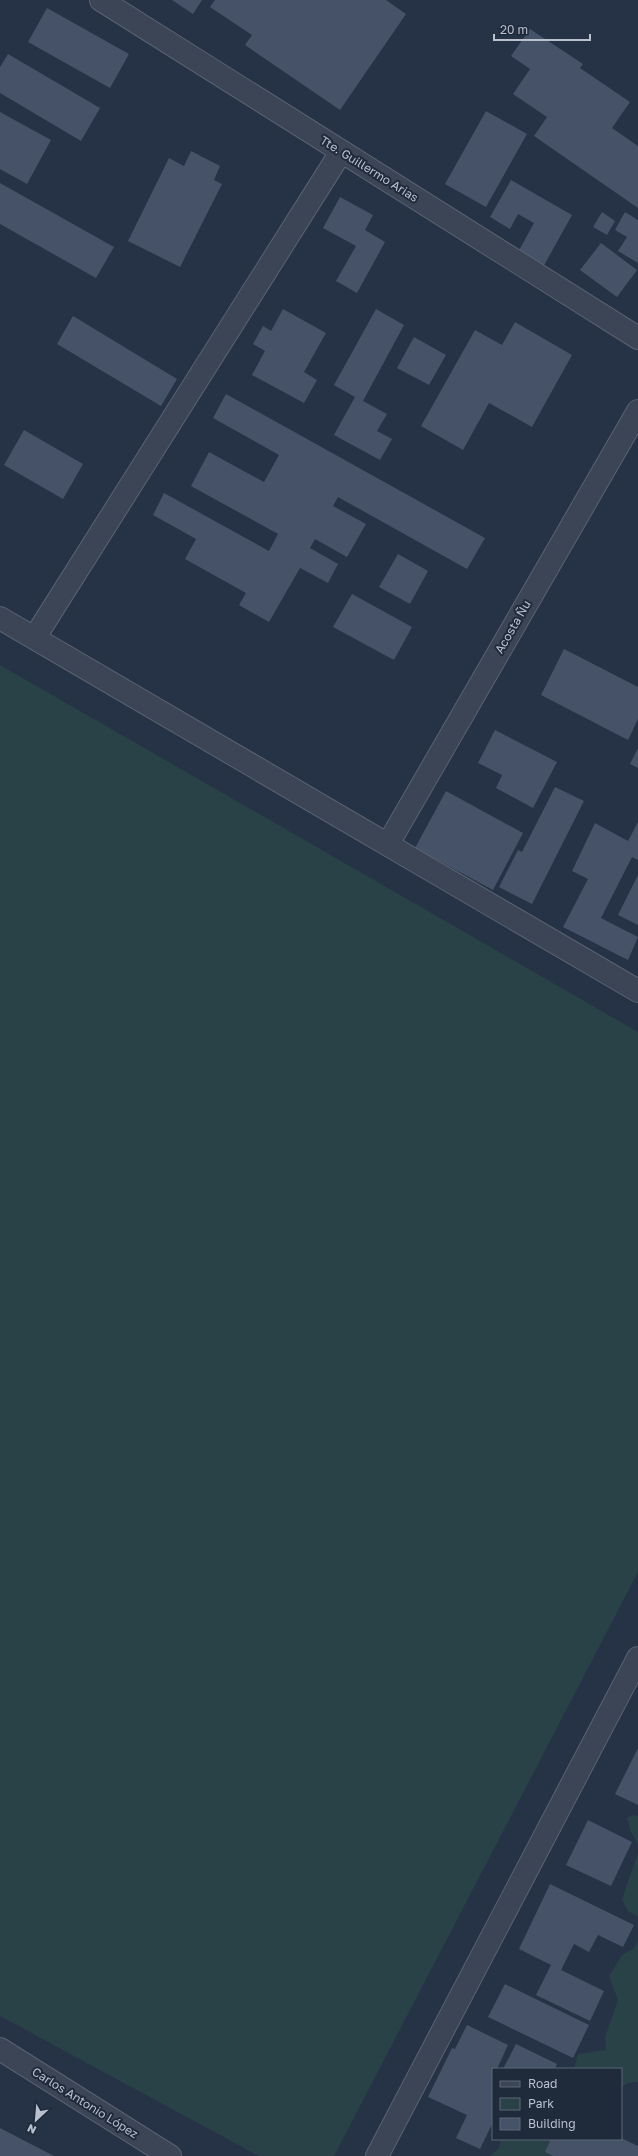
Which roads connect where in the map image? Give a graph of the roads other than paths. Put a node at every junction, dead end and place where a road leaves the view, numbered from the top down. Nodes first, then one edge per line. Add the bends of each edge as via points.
1 (101, 0) edge
2 (341, 152) junction
3 (638, 338) edge
4 (638, 410) edge
5 (0, 618) edge
6 (35, 637) junction
7 (388, 844) junction
8 (638, 991) edge
9 (638, 1658) edge
10 (0, 2049) edge
11 (170, 2156) edge
12 (377, 2156) edge

1 - 2 street, Tte. Guillermo Arias
2 - 3 street, Tte. Guillermo Arias
2 - 6 street
4 - 7 street, Acosta Ñu
5 - 6 street
6 - 7 street
7 - 8 street
9 - 12 street
10 - 11 street, Carlos Antonio López

